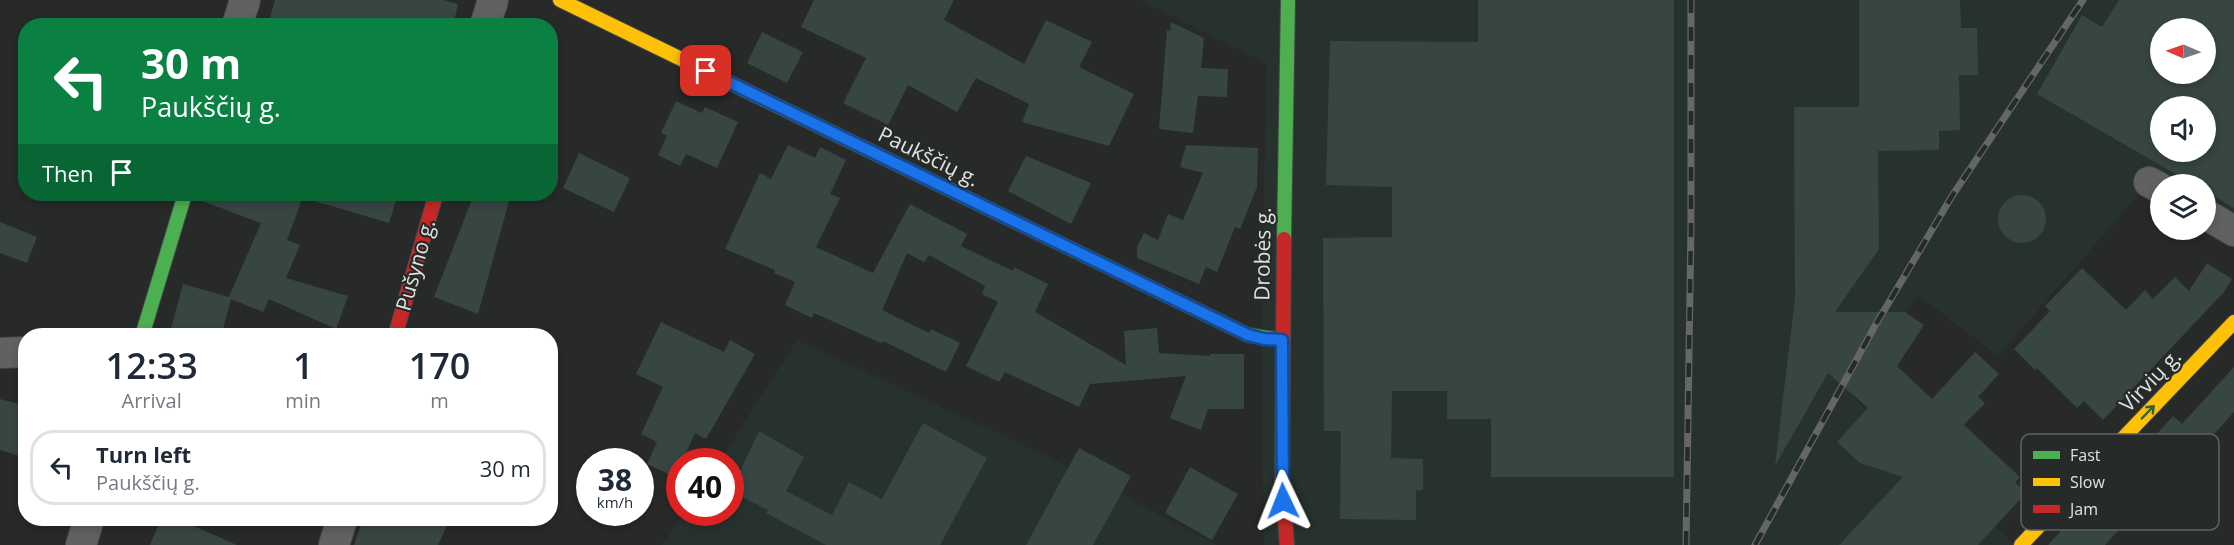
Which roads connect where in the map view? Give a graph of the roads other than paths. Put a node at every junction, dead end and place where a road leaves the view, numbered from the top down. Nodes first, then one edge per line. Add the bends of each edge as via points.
1 (245, 0) edge
2 (493, 0) edge
3 (560, 0) edge
4 (1288, 0) edge
5 (239, 18) edge
6 (487, 18) edge
7 (183, 201) edge
8 (434, 201) edge
9 (2216, 220) edge
10 (2234, 231) edge
11 (2234, 322) edge
12 (144, 328) edge
13 (396, 328) edge
14 (1282, 340) junction
15 (18, 352) edge
16 (0, 353) edge
17 (2127, 434) edge
18 (87, 526) edge
19 (340, 526) edge
20 (2035, 530) edge
21 (81, 545) edge
22 (334, 545) edge
23 (1287, 545) edge
24 (2021, 545) edge

1 - 5 street
2 - 6 street
3 - 14 street, Paukščių g. via 1248,335
4 - 14 street, Drobės g.
7 - 12 street
8 - 13 street, Pušyno g.
9 - 10 street
17 -> 11 street, Virvių g.
14 - 23 street, Drobės g. via 1282,480
15 - 16 street
18 - 21 street
19 - 22 street
24 -> 20 street, Virvių g.

